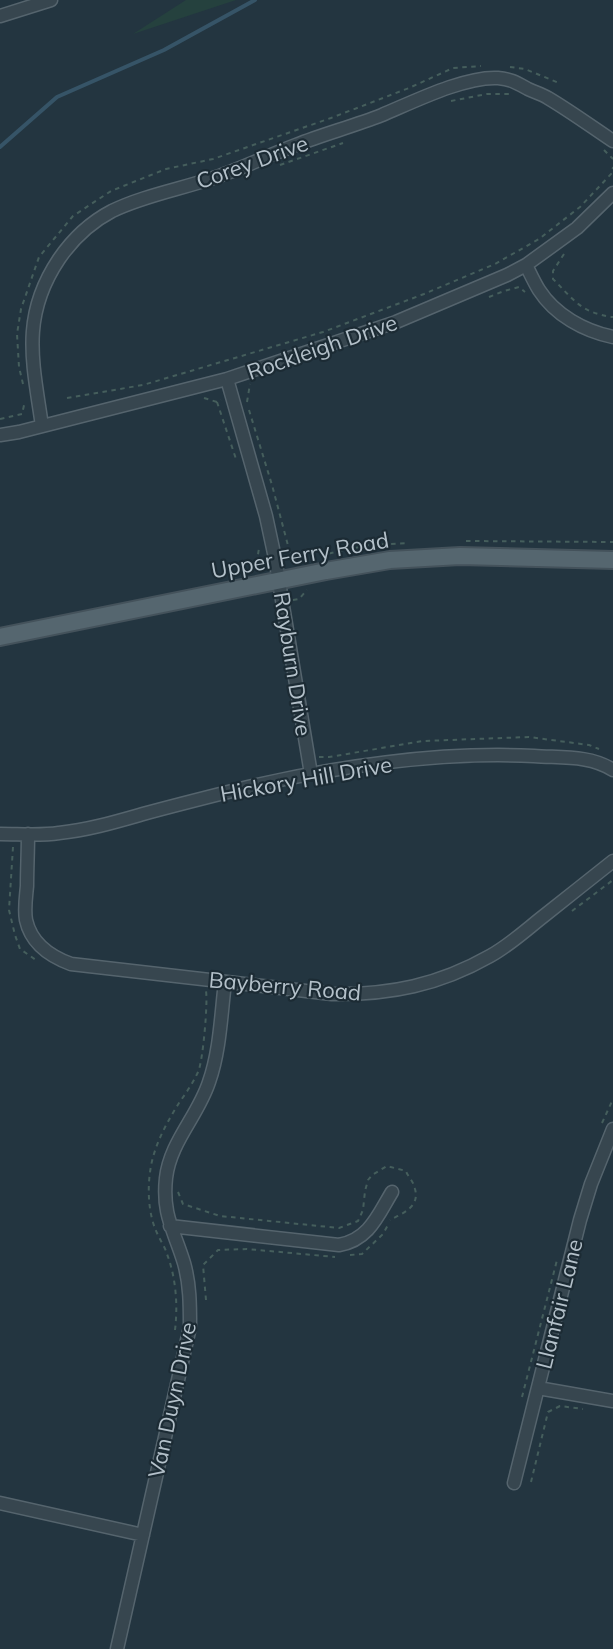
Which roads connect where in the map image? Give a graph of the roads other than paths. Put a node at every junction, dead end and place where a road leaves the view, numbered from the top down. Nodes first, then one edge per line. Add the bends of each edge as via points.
1 (51, 0) edge
2 (0, 16) edge
3 (613, 141) edge
4 (613, 193) edge
5 (526, 265) junction
6 (613, 337) edge
7 (227, 379) junction
8 (42, 426) junction
9 (0, 435) edge
10 (613, 560) edge
11 (279, 580) junction
12 (0, 637) edge
13 (613, 771) edge
14 (311, 774) junction
15 (28, 834) junction
16 (3, 839) edge
17 (613, 861) edge
18 (225, 982) junction
19 (613, 1129) edge
20 (392, 1192) dead end
21 (170, 1226) junction
22 (538, 1388) junction
23 (613, 1401) edge
24 (514, 1483) dead end
25 (0, 1503) edge
26 (143, 1535) junction
27 (117, 1649) edge

1 - 2 street
3 - 8 street, Corey Drive via 517,81 481,79 461,83 218,177 109,213 74,240 49,275 38,302 32,355
4 - 5 street, Rockleigh Drive via 577,228
5 - 6 street via 552,305 584,328
5 - 7 street, Rockleigh Drive via 396,322
7 - 8 street, Rockleigh Drive
7 - 11 street, Rayburn Drive via 266,516
8 - 9 street, Rockleigh Drive
10 - 11 main road, Upper Ferry Road via 417,558
11 - 12 main road, Upper Ferry Road
11 - 14 street, Rayburn Drive
13 - 14 street, Hickory Hill Drive via 592,760 479,756
14 - 15 street, Hickory Hill Drive via 88,829
15 - 16 street, Hickory Hill Drive
15 - 18 street, Bayberry Road via 26,918 30,932 46,952 70,964
17 - 18 street, Bayberry Road via 517,938 438,980 361,995
18 - 21 street, Van Duyn Drive via 209,1084 177,1143 166,1175
19 - 22 street, Llanfair Lane via 580,1220
20 - 21 street via 367,1232 349,1244
21 - 26 street, Van Duyn Drive via 189,1284 190,1327
22 - 23 street
22 - 24 street, Llanfair Lane
25 - 26 street
26 - 27 street, Van Duyn Drive

